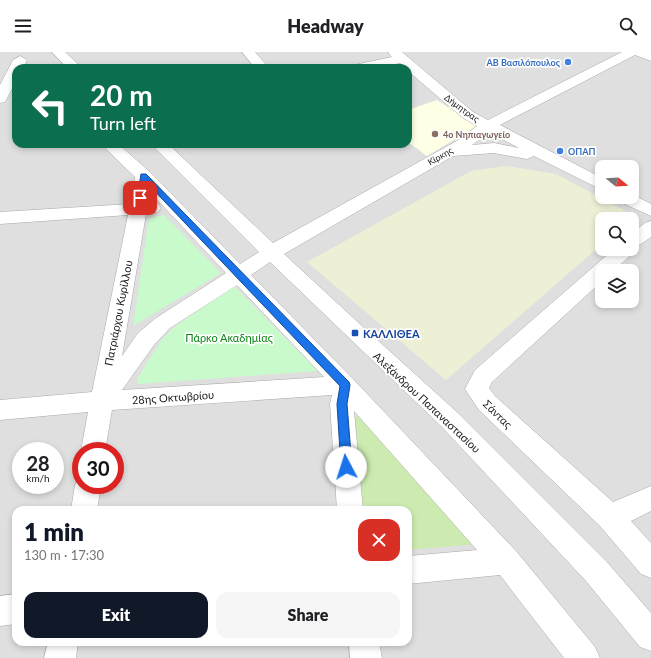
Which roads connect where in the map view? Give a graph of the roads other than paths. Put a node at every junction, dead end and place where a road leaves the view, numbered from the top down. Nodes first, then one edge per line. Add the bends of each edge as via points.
1 (61, 52) edge
2 (248, 52) edge
3 (632, 52) edge
4 (638, 52) edge
5 (398, 56) edge
6 (651, 57) edge
7 (72, 64) edge
8 (258, 64) edge
9 (372, 64) edge
10 (407, 64) edge
11 (412, 68) edge
12 (12, 77) edge
13 (0, 100) edge
14 (12, 100) edge
15 (487, 126) junction
16 (113, 148) edge
17 (163, 148) edge
18 (448, 151) junction
19 (550, 159) junction
20 (144, 176) junction
21 (595, 182) edge
22 (638, 204) edge
23 (174, 206) junction
24 (138, 209) junction
25 (651, 211) edge
26 (0, 218) edge
27 (651, 227) edge
28 (639, 238) edge
29 (271, 253) junction
30 (618, 256) edge
31 (239, 274) junction
32 (345, 385) junction
33 (101, 401) junction
34 (0, 410) edge
35 (94, 442) edge
36 (87, 494) edge
37 (651, 498) edge
38 (85, 506) edge
39 (350, 506) edge
40 (610, 517) junction
41 (506, 562) junction
42 (651, 564) edge
43 (412, 570) edge
44 (12, 610) edge
45 (0, 611) edge
46 (651, 636) edge
47 (62, 646) edge
48 (364, 646) edge
49 (60, 658) edge
50 (366, 658) edge
51 (584, 658) edge

1 - 7 street
2 - 8 street
3 - 15 street, Κίρκης
4 - 6 street
5 - 9 street
5 - 10 street, Δήμητρας
11 - 15 street, Δήμητρας via 460,109
12 - 13 street
13 - 14 street
15 - 18 street, Κίρκης
15 - 19 street, Δήμητρας
16 - 20 street
17 - 29 street, Αλεξάνδρου Παπαναστασίου
18 - 19 street via 494,148
18 - 29 street, Κίρκης
19 - 21 street, Δήμητρας
20 - 23 street
20 - 24 street, Πατριάρχου Κυρίλλου
22 - 25 street
23 - 24 street
23 - 31 street
24 - 26 street
24 - 33 street, Πατριάρχου Κυρίλλου
27 - 28 street
29 - 31 street, Κίρκης
29 - 46 street, Αλεξάνδρου Παπαναστασίου via 450,420 596,571
30 - 40 street, Σάντας via 483,376 478,389 487,403
31 - 32 street
31 - 33 street, Κίρκης via 163,323 146,339
32 - 33 street, 28ης Οκτωβρίου
32 - 39 street via 342,404
32 - 41 street
33 - 34 street, 28ης Οκτωβρίου
33 - 35 street, Πατριάρχου Κυρίλλου
36 - 38 street
37 - 40 street
40 - 42 street, Σάντας
41 - 43 street
41 - 51 street
44 - 45 street
47 - 49 street
48 - 50 street

